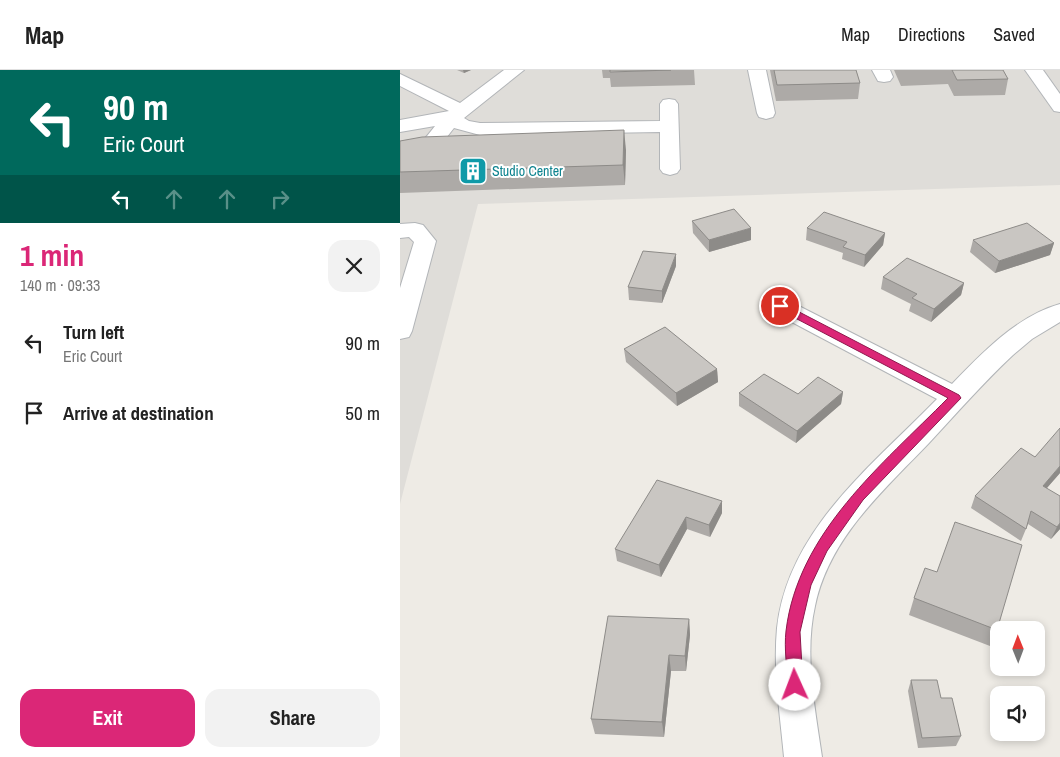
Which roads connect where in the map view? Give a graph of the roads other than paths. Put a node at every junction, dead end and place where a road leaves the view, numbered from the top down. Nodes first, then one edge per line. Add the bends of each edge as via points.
1 (515, 70) edge
2 (757, 70) edge
3 (1034, 70) edge
4 (400, 79) edge
5 (669, 104) dead end
6 (1060, 106) edge
7 (766, 113) dead end
8 (457, 115) junction
9 (400, 126) edge
10 (670, 126) junction
11 (400, 154) edge
12 (670, 169) dead end
13 (400, 231) edge
14 (780, 306) dead end
15 (1060, 312) edge
16 (400, 331) edge
17 (955, 398) junction
18 (803, 757) edge

1 - 8 street
2 - 7 street
3 - 6 street
4 - 8 street
5 - 10 street
8 - 9 street
8 - 10 street via 463,126 480,129
8 - 11 street via 430,145 418,153
10 - 12 street
13 - 16 street via 415,230 425,241
14 - 17 street
15 - 17 street via 1027,330
17 - 18 street via 858,496 822,547 804,585 793,632

